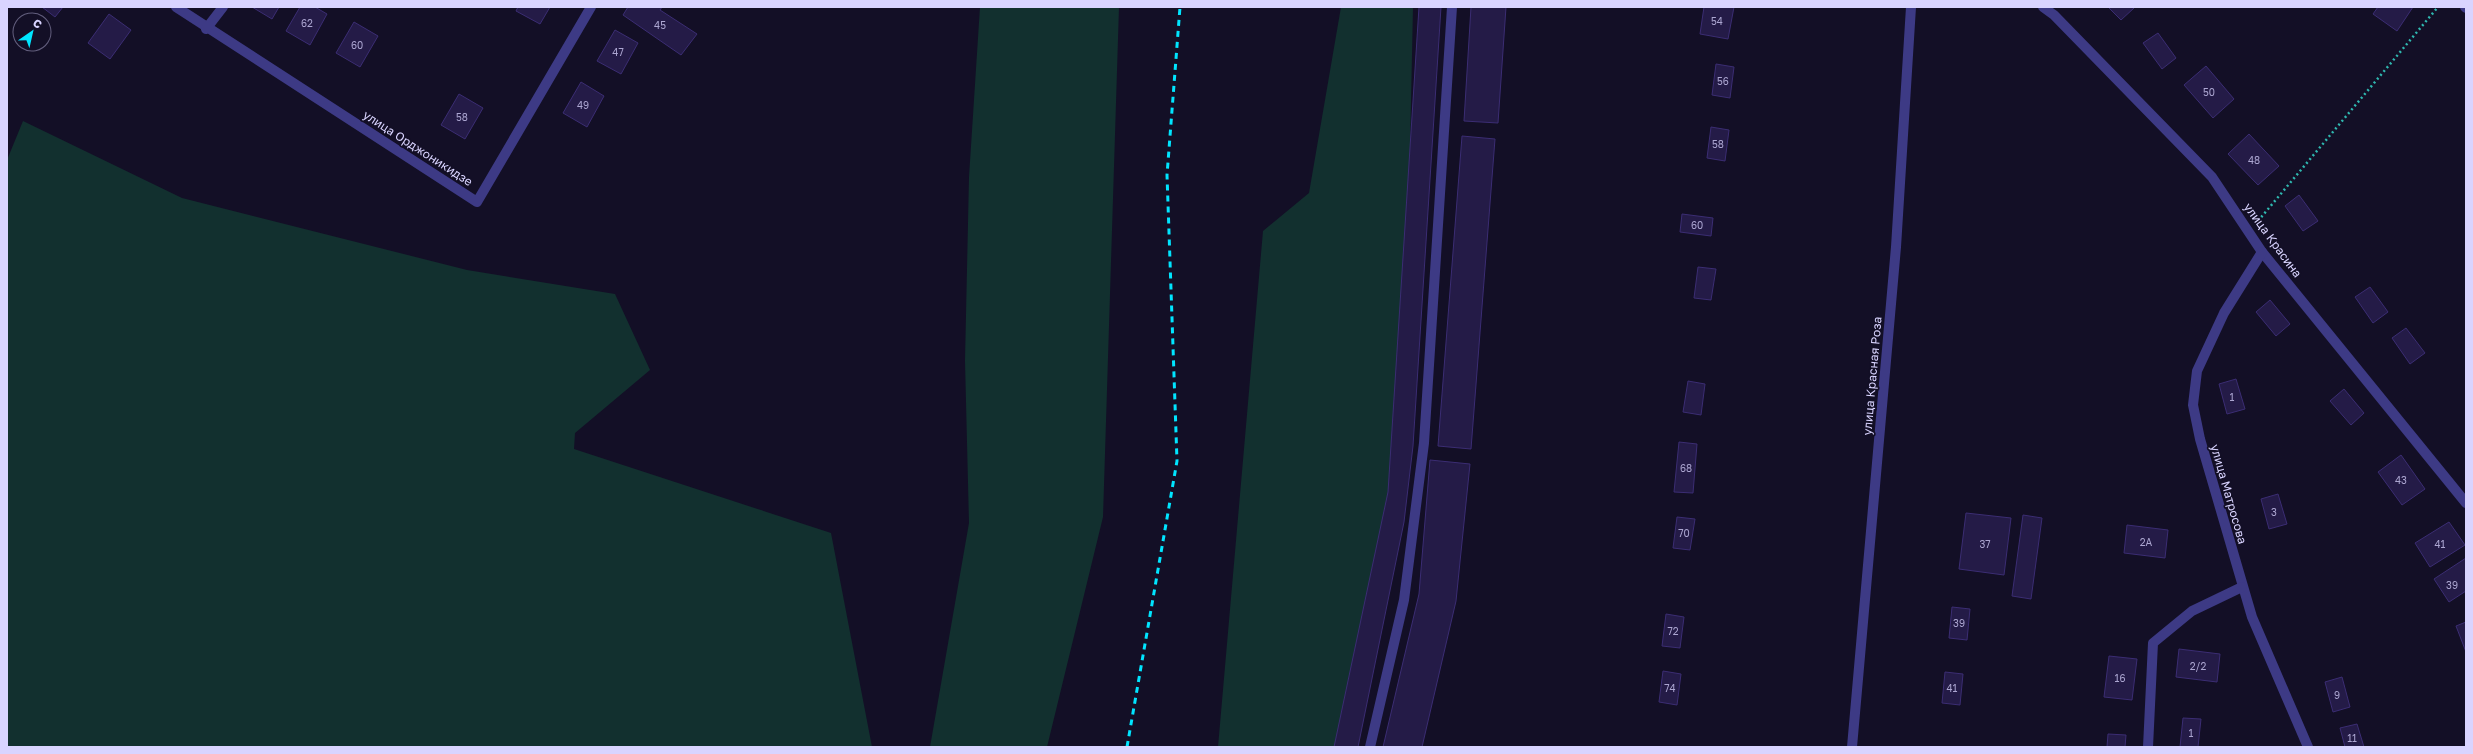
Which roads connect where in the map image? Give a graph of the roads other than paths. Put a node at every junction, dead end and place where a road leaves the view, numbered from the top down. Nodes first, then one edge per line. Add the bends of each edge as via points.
1 (176, 7) edge
2 (223, 7) edge
3 (591, 7) edge
4 (1452, 7) edge
5 (1911, 7) edge
6 (2043, 7) edge
7 (206, 29) junction
8 (2262, 252) junction
9 (2466, 503) edge
10 (2242, 587) junction
11 (1370, 747) edge
12 (1852, 747) edge
13 (2148, 747) edge
14 (2308, 747) edge

1 - 7 street, улица Орджоникидзе
2 - 7 street
3 - 7 street, улица Орджоникидзе via 477,202
4 - 11 street via 1424,443 1404,600
5 - 12 street, улица Красная Роза via 1896,247
6 - 8 street, улица Красина via 2060,21 2212,177 2250,230
8 - 9 street, улица Красина
8 - 10 street, улица Матросова via 2224,313 2197,371 2193,405 2200,439
10 - 13 street via 2192,611 2153,643
10 - 14 street, улица Матросова via 2252,617

